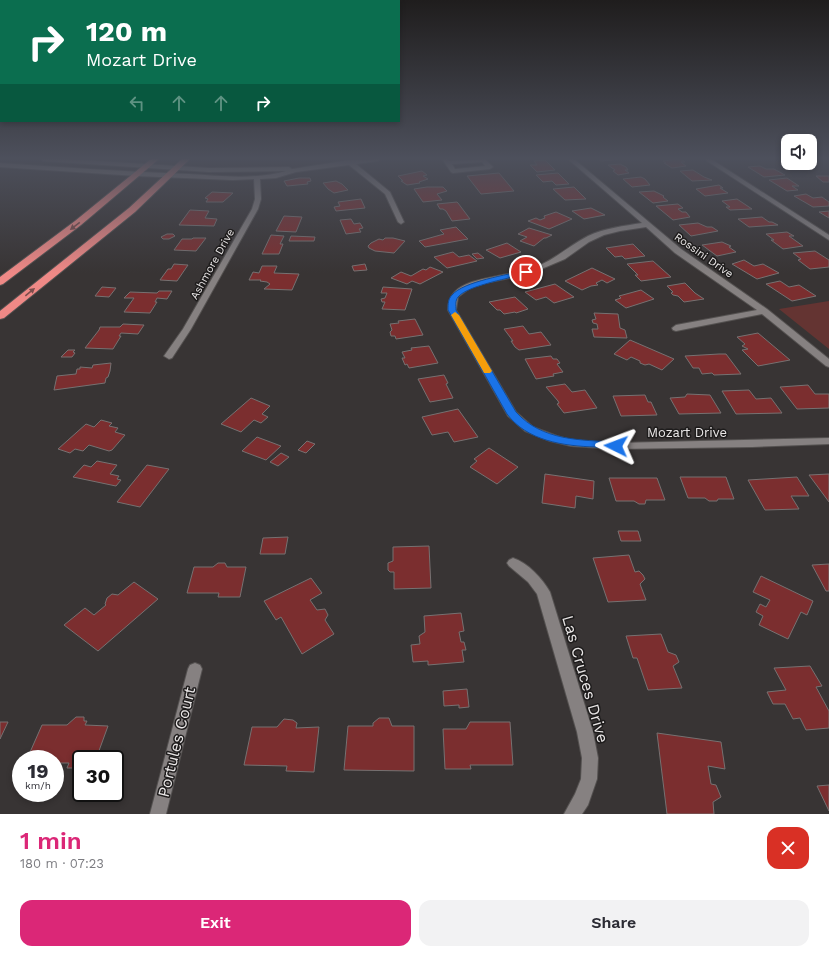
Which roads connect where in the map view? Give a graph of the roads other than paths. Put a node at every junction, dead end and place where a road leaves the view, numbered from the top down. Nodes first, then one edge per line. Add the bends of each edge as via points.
1 (110, 197) edge
2 (146, 197) edge
3 (258, 197) edge
4 (390, 197) edge
5 (614, 197) edge
6 (766, 197) edge
7 (401, 222) dead end
8 (646, 225) junction
9 (829, 238) edge
10 (0, 282) edge
11 (764, 311) junction
12 (0, 316) edge
13 (676, 328) dead end
14 (169, 356) dead end
15 (829, 364) edge
16 (829, 441) edge
17 (513, 563) dead end
18 (195, 669) dead end
19 (158, 814) edge
20 (572, 814) edge

1 -> 10 highway
12 -> 2 highway
3 - 14 street, Ashmore Drive via 255,208
4 - 7 street
5 - 8 street, Rossini Drive
6 - 9 street
8 - 11 street, Rossini Drive via 703,270
8 - 16 street, Mozart Drive via 621,228 595,236 546,265 473,285 459,291 455,296 452,310 512,414 540,435 571,443 624,446
11 - 13 street
11 - 15 street, Rossini Drive
17 - 20 street, Las Cruces Drive via 533,578 543,592 585,732 590,758 589,779 582,799
18 - 19 street, Portules Court

